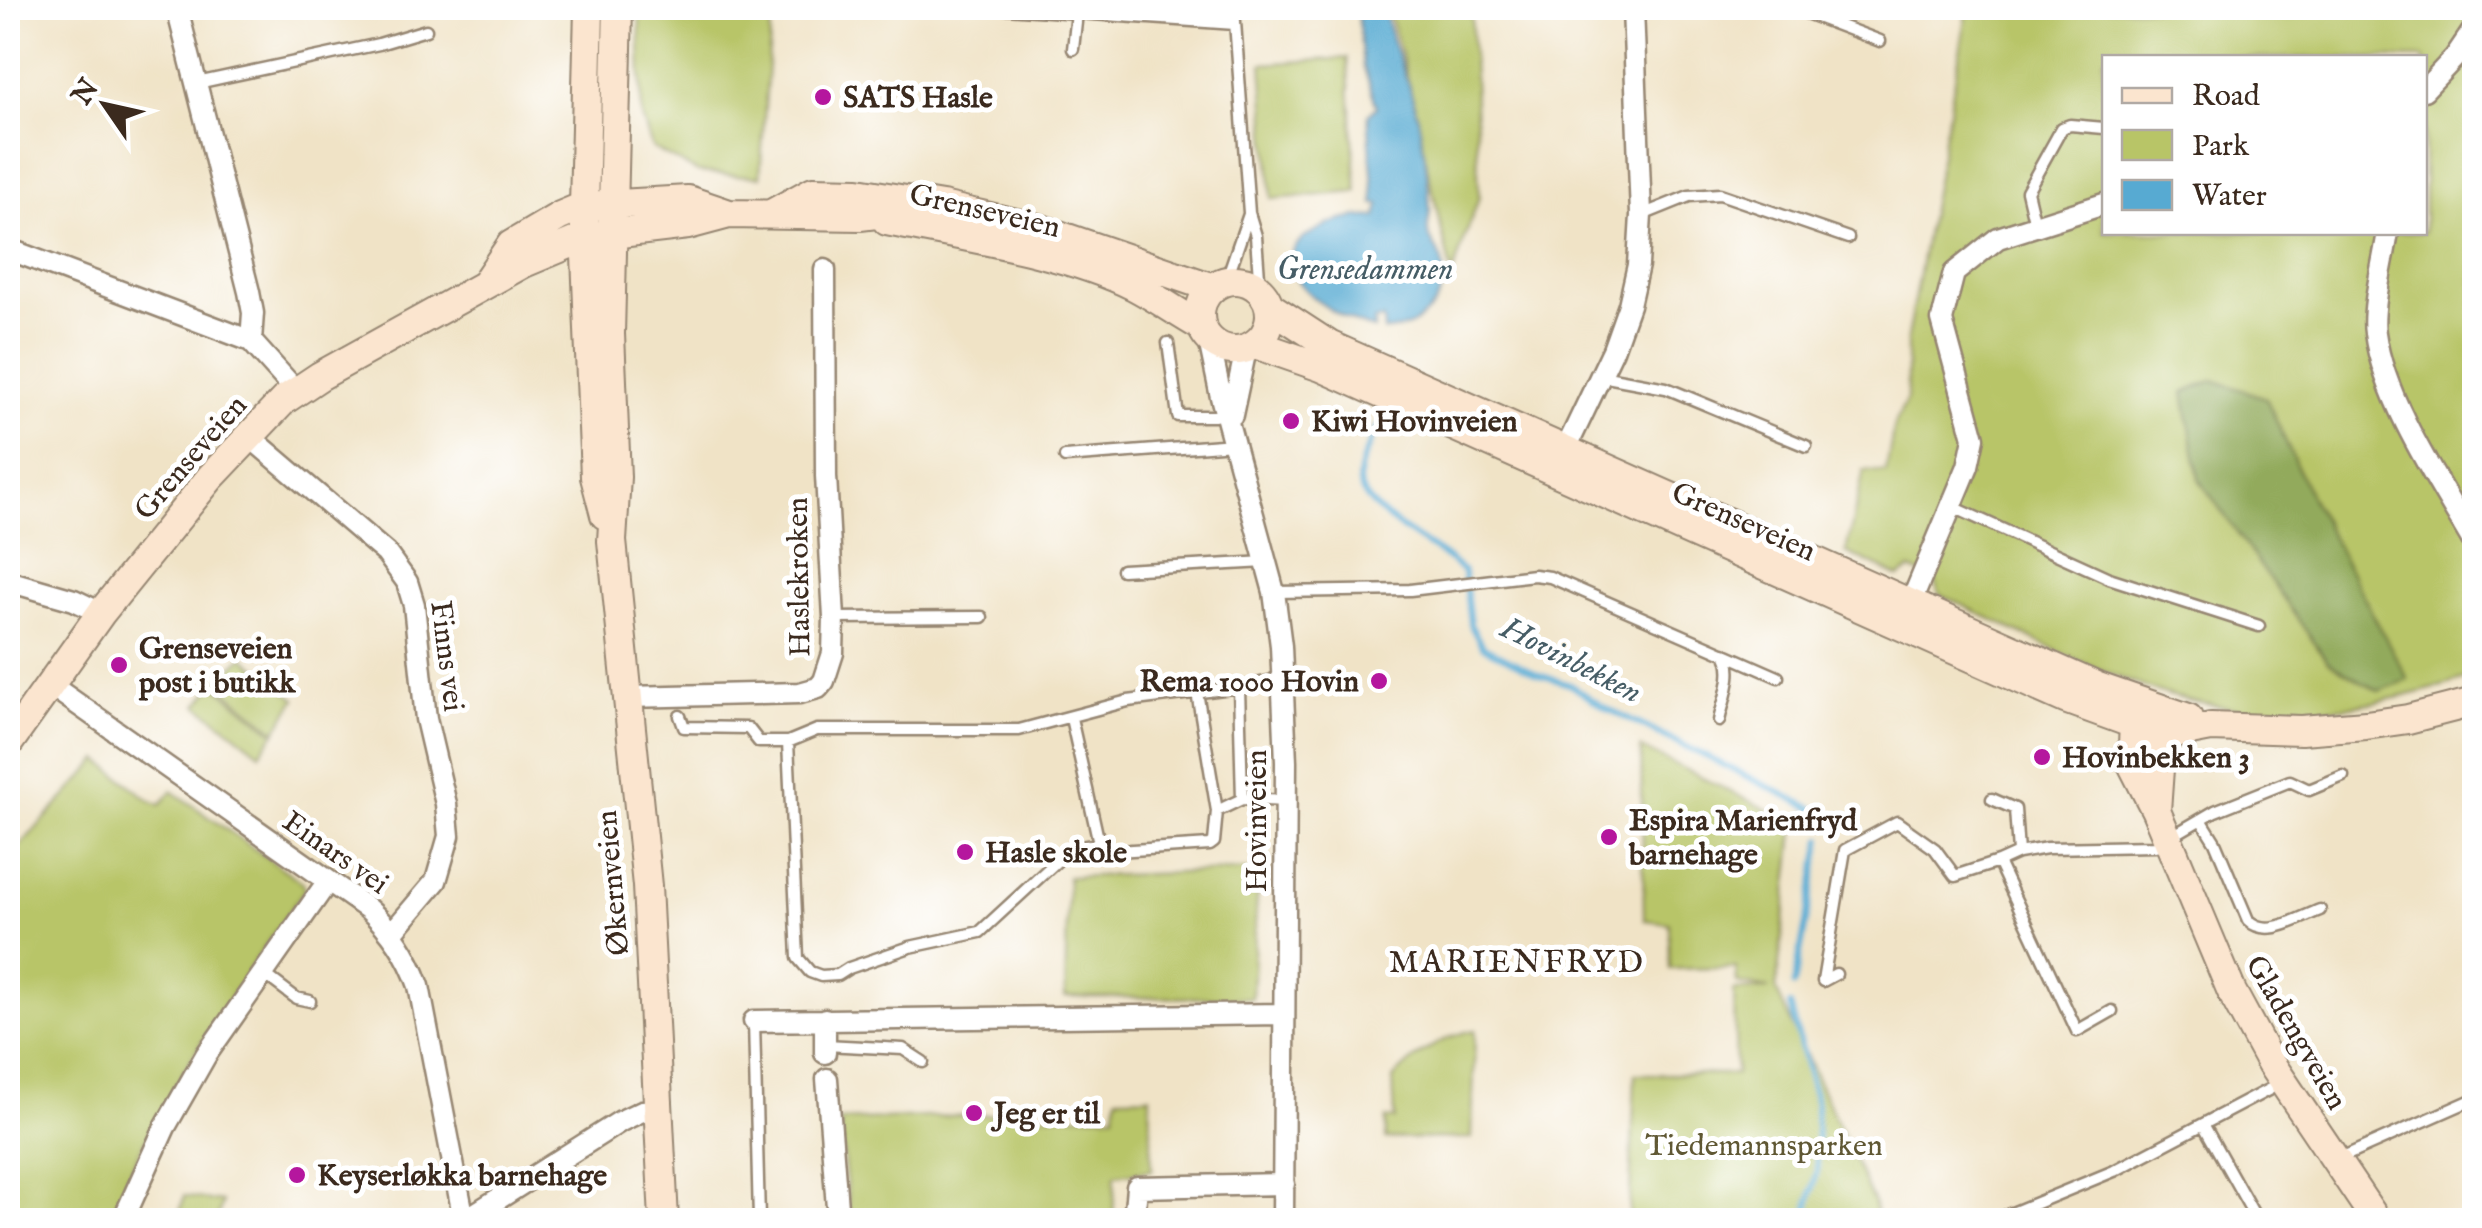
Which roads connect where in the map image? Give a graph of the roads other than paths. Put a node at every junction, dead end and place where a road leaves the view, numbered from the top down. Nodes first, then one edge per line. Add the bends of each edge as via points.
1 (177, 8) edge
2 (589, 8) edge
3 (618, 8) edge
4 (1006, 8) edge
5 (1234, 8) edge
6 (1633, 8) edge
7 (1793, 8) edge
8 (1077, 13) junction
9 (1236, 24) junction
10 (2474, 29) edge
11 (426, 30) dead end
12 (1880, 41) dead end
13 (1073, 48) dead end
14 (197, 83) junction
15 (2427, 87) edge
16 (2102, 128) edge
17 (614, 202) junction
18 (2102, 205) edge
19 (584, 206) junction
20 (942, 206) junction
21 (1249, 213) junction
22 (729, 214) junction
23 (771, 214) junction
24 (1641, 215) junction
25 (860, 216) junction
26 (2035, 226) junction
27 (599, 235) junction
28 (2388, 235) edge
29 (1848, 238) dead end
30 (8, 249) edge
31 (825, 270) dead end
32 (484, 284) junction
33 (1219, 284) junction
34 (1265, 298) junction
35 (1205, 333) junction
36 (250, 341) junction
37 (1168, 343) dead end
38 (1250, 346) junction
39 (1600, 375) junction
40 (296, 391) junction
41 (1227, 429) junction
42 (249, 436) junction
43 (1806, 446) dead end
44 (1066, 457) dead end
45 (1560, 461) junction
46 (1952, 506) junction
47 (2474, 543) edge
48 (1266, 562) junction
49 (1122, 570) dead end
50 (1348, 574) dead end
51 (8, 581) edge
52 (1349, 589) junction
53 (1274, 592) junction
54 (102, 613) junction
55 (1901, 613) junction
56 (982, 617) dead end
57 (834, 618) junction
58 (2259, 626) dead end
59 (1723, 652) junction
60 (1778, 676) dead end
61 (1283, 678) junction
62 (49, 684) junction
63 (1240, 687) junction
64 (1197, 692) junction
65 (627, 696) junction
66 (2474, 702) edge
67 (680, 716) dead end
68 (1071, 718) junction
69 (1719, 721) dead end
70 (2148, 721) junction
71 (788, 742) junction
72 (8, 744) edge
73 (2343, 776) dead end
74 (1242, 798) junction
75 (1992, 799) dead end
76 (1286, 801) junction
77 (1217, 811) junction
78 (2202, 821) junction
79 (2167, 841) junction
80 (1098, 844) junction
81 (2018, 853) junction
82 (1998, 862) junction
83 (328, 881) junction
84 (2320, 910) dead end
85 (392, 933) junction
86 (262, 972) junction
87 (1836, 974) dead end
88 (310, 1002) dead end
89 (2112, 1010) dead end
90 (1284, 1014) junction
91 (825, 1019) junction
92 (754, 1022) joint
93 (825, 1049) joint
94 (922, 1062) dead end
95 (827, 1080) dead end
96 (2270, 1090) dead end
97 (2474, 1099) edge
98 (659, 1110) junction
99 (2203, 1124) junction
100 (2335, 1161) junction
101 (1284, 1184) junction
102 (123, 1220) edge
103 (465, 1220) edge
104 (664, 1220) edge
105 (759, 1220) edge
106 (838, 1220) edge
107 (1134, 1220) edge
108 (1283, 1220) edge
109 (1995, 1220) edge
110 (2257, 1220) edge
111 (2376, 1220) edge

1 - 14 street
2 - 19 main road, Økernveien
3 - 17 main road, Økernveien
4 - 8 lane
5 - 9 lane
6 - 24 street
7 - 12 lane
8 - 9 lane
8 - 13 lane
9 - 21 lane
10 - 15 street
11 - 14 lane
14 - 36 street via 249,292
16 - 26 lane via 2062,128 2028,191
17 - 19 main road, Grenseveien
17 - 22 main road, Grenseveien via 688,200
17 - 27 main road, Økernveien
18 - 26 street
19 - 27 main road, Økernveien
19 - 32 main road, Grenseveien via 511,246
20 - 23 main road, Grenseveien via 813,191
20 - 25 main road, Grenseveien
20 - 33 main road, Grenseveien
21 - 33 lane
21 - 34 lane
22 - 23 main road, Grenseveien
22 - 27 main road, Grenseveien
23 - 25 main road, Grenseveien
24 - 29 lane via 1689,196 1720,194
24 - 39 street via 1629,305
25 - 35 main road, Grenseveien via 1108,275
26 - 46 street via 1974,254 1954,272 1947,292 1942,320 1974,438
27 - 32 main road, Grenseveien via 543,253
27 - 65 main road, Økernveien via 610,334 612,541
28 - 47 street via 2374,330 2386,380
30 - 36 street
31 - 57 street, Haslekroken
32 - 40 main road, Grenseveien
33 - 34 main road via 1244,281
33 - 35 main road via 1201,306
34 - 38 main road via 1268,327
34 - 45 main road, Grenseveien via 1329,345
35 - 38 main road via 1226,350
35 - 41 street, Hovinveien
36 - 40 street
37 - 41 lane via 1178,416
38 - 41 street, Hovinveien
38 - 45 main road, Grenseveien
39 - 43 lane via 1666,388
39 - 45 street
40 - 42 main road, Grenseveien
41 - 44 lane
41 - 48 street, Hovinveien
42 - 54 main road, Grenseveien
42 - 85 street, Finns vei via 386,554 411,592 449,836 436,881
45 - 55 main road, Grenseveien
46 - 55 street
46 - 58 lane via 2109,578
48 - 49 lane
48 - 53 street, Hovinveien
50 - 52 lane
51 - 54 street
52 - 53 lane
52 - 59 lane via 1410,590 1534,575
53 - 61 street, Hovinveien
54 - 62 main road, Grenseveien
55 - 70 main road, Grenseveien
56 - 57 lane
57 - 65 street, Haslekroken via 831,665 818,688
59 - 60 lane
59 - 69 lane via 1730,670
61 - 63 lane
61 - 76 street, Hovinveien
62 - 72 main road, Grenseveien
62 - 83 street, Einars vei
63 - 64 lane
63 - 74 lane
64 - 68 lane
64 - 77 lane
65 - 98 main road, Økernveien via 647,886
66 - 70 main road, Grenseveien via 2337,728 2211,727 2180,733
67 - 71 lane via 684,727 748,728 759,742
68 - 71 lane via 1019,730 816,730
68 - 80 lane
70 - 79 main road, Gladengveien via 2156,811
71 - 80 lane via 798,958 821,976 980,932 1070,849
73 - 78 lane via 2308,790 2290,781
74 - 76 lane
74 - 77 lane
75 - 81 lane via 2014,810
76 - 90 street, Hovinveien
77 - 80 lane via 1210,845 1107,854
78 - 79 lane
78 - 84 lane via 2256,928
79 - 81 lane
79 - 100 main road, Gladengveien via 2244,1016
81 - 82 lane
82 - 87 lane via 1955,876 1935,848 1897,822 1846,850 1823,981
82 - 89 lane via 2077,1030
83 - 85 street, Einars vei
83 - 86 street
85 - 103 street, Einars vei via 419,986
86 - 88 lane
86 - 102 street via 182,1097
90 - 91 street
90 - 101 street, Hovinveien
91 - 92 street
91 - 93 street
92 - 105 lane
93 - 94 lane via 903,1049
95 - 106 street
96 - 99 lane
97 - 100 lane
98 - 103 street via 622,1121
98 - 104 main road, Økernveien
99 - 109 lane via 2114,1171
99 - 110 lane
100 - 111 main road, Gladengveien
101 - 107 street via 1136,1187
101 - 108 street, Hovinveien

